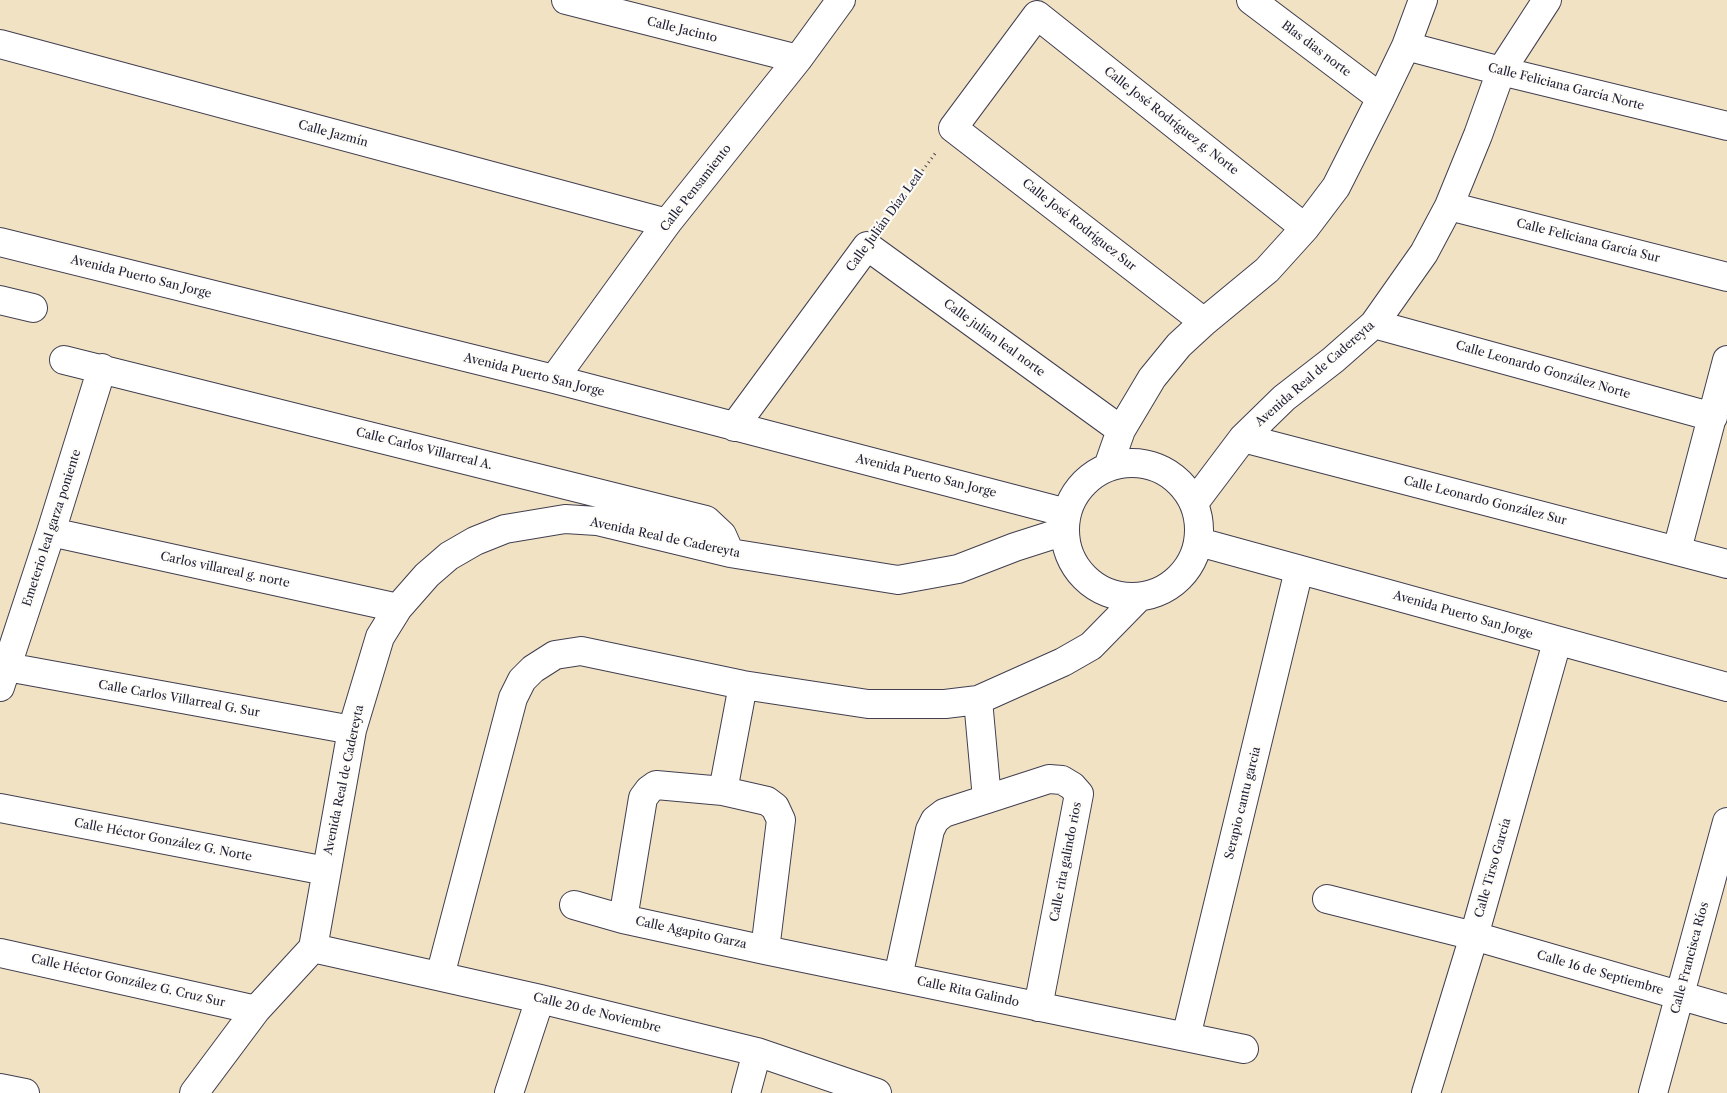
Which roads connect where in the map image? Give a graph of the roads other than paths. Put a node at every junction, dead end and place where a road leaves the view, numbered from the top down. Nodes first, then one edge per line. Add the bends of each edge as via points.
1 (566, 0) edge
2 (841, 0) edge
3 (1251, 0) edge
4 (1423, 0) edge
5 (1547, 0) edge
6 (0, 44) edge
7 (1406, 46) junction
8 (798, 60) junction
9 (1501, 71) junction
10 (1381, 98) junction
11 (1727, 126) edge
12 (953, 128) joint
13 (1449, 206) junction
14 (667, 223) junction
15 (1305, 228) junction
16 (0, 242) edge
17 (867, 246) joint
18 (1727, 277) edge
19 (0, 300) edge
20 (33, 308) dead end
21 (1204, 322) junction
22 (1374, 324) junction
23 (64, 360) dead end
24 (1727, 360) edge
25 (102, 368) junction
26 (554, 379) junction
27 (1712, 417) junction
28 (734, 427) junction
29 (1121, 430) junction
30 (1243, 438) junction
31 (1108, 467) junction
32 (1194, 503) junction
33 (1066, 522) junction
34 (51, 532) junction
35 (1199, 542) junction
36 (1676, 550) junction
37 (730, 553) junction
38 (1727, 564) edge
39 (1299, 570) junction
40 (1139, 597) junction
41 (398, 608) junction
42 (1557, 642) junction
43 (3, 677) edge
44 (743, 685) junction
45 (1727, 687) edge
46 (978, 700) junction
47 (352, 730) junction
48 (722, 791) junction
49 (987, 799) junction
50 (0, 808) edge
51 (1727, 822) edge
52 (326, 872) junction
53 (1326, 900) dead end
54 (574, 905) dead end
55 (623, 919) junction
56 (1474, 936) junction
57 (313, 948) junction
58 (765, 950) junction
59 (0, 953) edge
60 (440, 976) junction
61 (898, 977) junction
62 (1680, 996) junction
63 (540, 999) junction
64 (1038, 1007) junction
65 (1727, 1009) edge
66 (256, 1010) junction
67 (1186, 1037) junction
68 (1244, 1049) dead end
69 (757, 1052) junction
70 (0, 1088) edge
71 (25, 1093) edge
72 (194, 1093) edge
73 (509, 1093) edge
74 (746, 1093) edge
75 (877, 1093) edge
76 (1426, 1093) edge
77 (1653, 1093) edge

1 - 8 street, Calle Jacinto
2 - 8 street, Calle Pensamiento
3 - 10 street, Blas dias norte
4 - 7 street
5 - 9 street, Avenida Real de Cadereyta
6 - 14 street, Calle Jazmín
7 - 9 street, Calle Feliciana García Norte
7 - 10 street
8 - 14 street, Calle Pensamiento
9 - 11 street, Calle Feliciana García Norte
9 - 13 street, Avenida Real de Cadereyta
10 - 15 street via 1336,187
12 - 15 street, Calle José Rodríguez g. Norte via 1037,15
12 - 21 street, Calle José Rodríguez Sur
13 - 18 street, Calle Feliciana García Sur
13 - 22 street, Avenida Real de Cadereyta via 1424,254
14 - 26 street, Calle Pensamiento
15 - 21 street via 1267,270
16 - 26 street, Avenida Puerto San Jorge
17 - 28 street, Calle Julián Díaz Leal
17 - 29 street, Calle julian leal norte
19 - 20 street
21 - 29 street via 1179,345 1152,378
22 - 27 street, Calle Leonardo González Norte
22 - 30 street, Avenida Real de Cadereyta via 1284,398
23 - 25 street, Calle Carlos Villarreal A.
24 - 27 street
25 - 34 street, Emeterio leal garza poniente
25 - 37 street, Calle Carlos Villarreal A. via 706,520 722,535
26 - 28 street, Avenida Puerto San Jorge
27 - 36 street
28 - 33 street, Avenida Puerto San Jorge
29 - 31 street
30 - 32 street, Avenida Real de Cadereyta
30 - 36 street, Calle Leonardo González Sur
31 - 32 street via 1133,462 1158,468 1180,482
31 - 33 street via 1090,477 1076,494
32 - 35 street via 1199,522
33 - 37 street, Avenida Real de Cadereyta via 958,570 898,580
33 - 40 street via 1071,558 1087,580 1112,594
34 - 41 street, Carlos villareal g. norte
34 - 43 street, Emeterio leal garza poniente
35 - 39 street, Avenida Puerto San Jorge
35 - 40 street via 1192,562 1178,579 1160,591
36 - 38 street, Calle Leonardo González Sur
37 - 41 street, Avenida Real de Cadereyta via 597,521 565,519 505,529 475,541 449,556 427,575
39 - 42 street, Avenida Puerto San Jorge
39 - 67 street, Serapio cantu garcia
40 - 46 street via 1091,646
41 - 47 street, Avenida Real de Cadereyta via 380,637
42 - 45 street, Avenida Puerto San Jorge
42 - 56 street, Calle Tirso García
43 - 47 street, Calle Carlos Villarreal G. Sur
44 - 46 street via 868,704 945,704
44 - 48 street
44 - 60 street via 581,651 555,655 533,668 512,698
46 - 49 street
47 - 52 street, Avenida Real de Cadereyta
48 - 55 street, Calle Agapito Garza via 656,785 649,790 643,798
48 - 58 street, Calle Agapito Garza via 767,801 775,807 781,820
49 - 61 street, Calle rita galindo rios via 944,813 930,830
49 - 64 street, Calle rita galindo rios via 1049,779 1062,780 1079,794
50 - 52 street, Calle Héctor González G. Norte
51 - 62 street, Calle Francisca Ríos
52 - 57 street, Avenida Real de Cadereyta
53 - 56 street, Calle 16 de Septiembre
54 - 55 street
55 - 58 street, Calle Agapito Garza
56 - 62 street, Calle 16 de Septiembre
56 - 76 street, Calle Tirso García
57 - 60 street, Calle 20 de Noviembre
57 - 66 street
58 - 61 street, Calle Rita Galindo
59 - 66 street, Calle Héctor González G. Cruz Sur
60 - 63 street, Calle 20 de Noviembre
61 - 64 street, Calle Rita Galindo
62 - 65 street, Calle 16 de Septiembre
62 - 77 street, Calle Francisca Ríos
63 - 69 street, Calle 20 de Noviembre
63 - 73 street
64 - 67 street, Calle Rita Galindo
66 - 72 street
67 - 68 street, Calle Rita Galindo
69 - 74 street
69 - 75 street, Calle 20 de Noviembre
70 - 71 street

